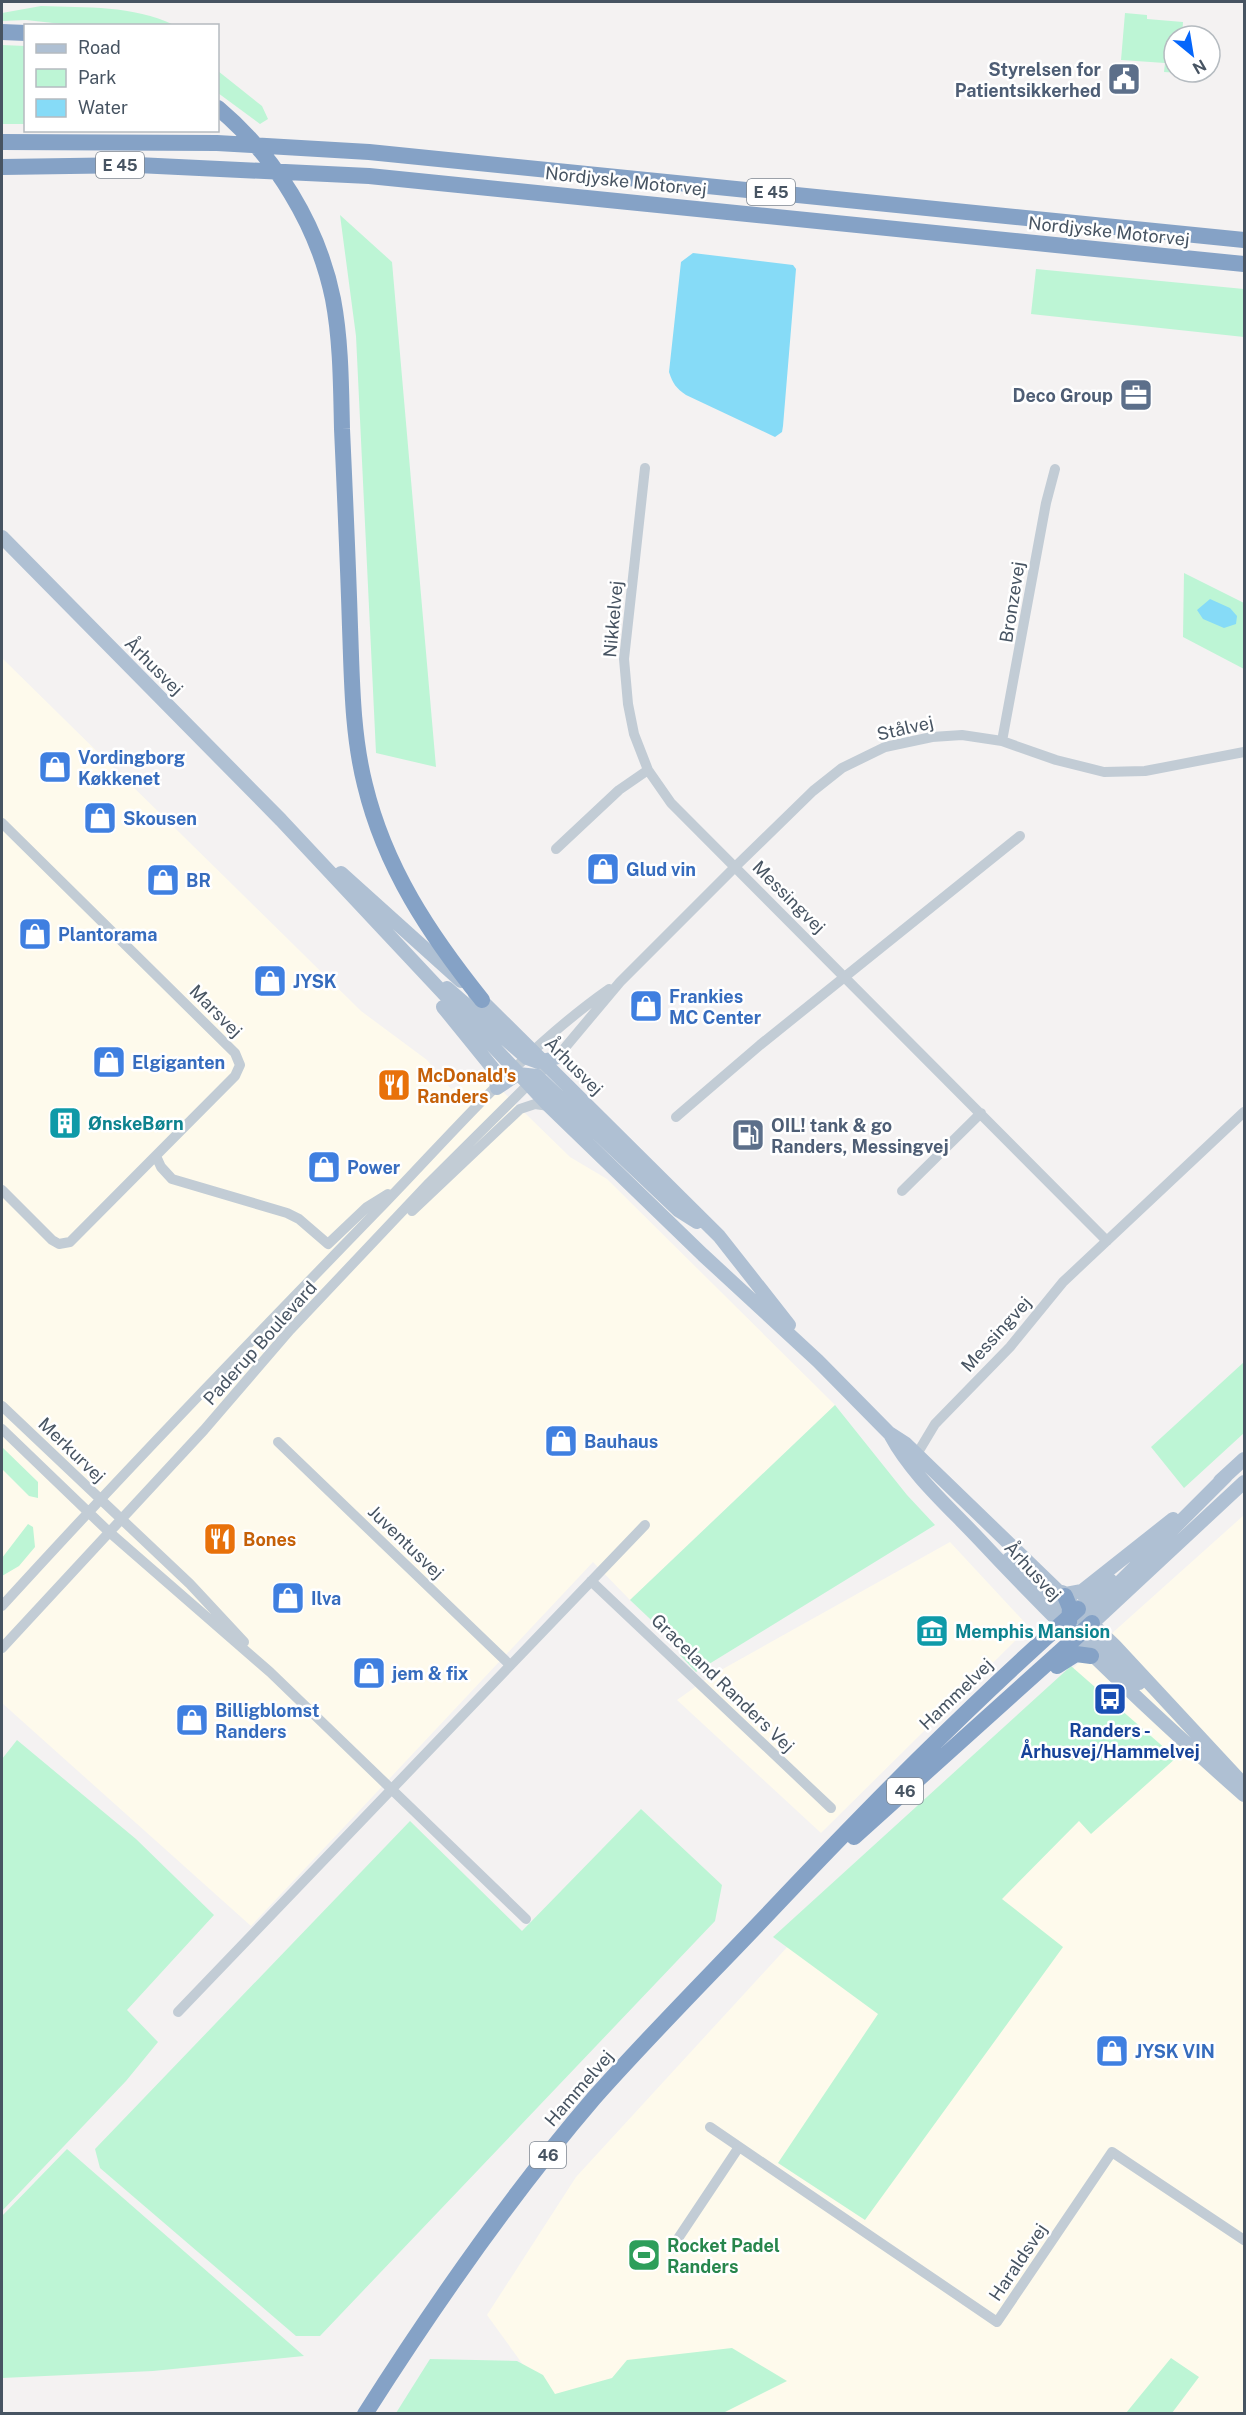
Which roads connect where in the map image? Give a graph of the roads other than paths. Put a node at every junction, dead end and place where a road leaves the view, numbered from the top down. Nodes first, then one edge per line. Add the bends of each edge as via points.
1 (2, 32) edge
2 (24, 33) edge
3 (219, 109) edge
4 (2, 142) edge
5 (2, 167) edge
6 (1245, 240) edge
7 (1245, 264) edge
8 (645, 468) dead end
9 (1055, 469) dead end
10 (2, 537) edge
11 (1002, 741) junction
12 (1245, 752) edge
13 (648, 770) junction
14 (281, 820) junction
15 (2, 823) edge
16 (1020, 836) dead end
17 (556, 849) dead end
18 (736, 866) junction
19 (391, 940) junction
20 (845, 976) junction
21 (620, 982) junction
22 (482, 1000) junction
23 (542, 1059) junction
24 (525, 1076) junction
25 (497, 1088) junction
26 (549, 1106) junction
27 (1245, 1112) edge
28 (981, 1113) junction
29 (676, 1117) dead end
30 (156, 1156) junction
31 (401, 1187) junction
32 (2, 1190) edge
33 (902, 1191) dead end
34 (719, 1236) junction
35 (1107, 1241) junction
36 (348, 1270) junction
37 (818, 1361) junction
38 (2, 1406) edge
39 (2, 1429) edge
40 (889, 1432) junction
41 (278, 1442) dead end
42 (917, 1454) junction
43 (1245, 1459) edge
44 (1226, 1476) junction
45 (1245, 1482) edge
46 (99, 1499) junction
47 (87, 1512) junction
48 (120, 1519) junction
49 (645, 1525) dead end
50 (108, 1531) junction
51 (591, 1581) junction
52 (1063, 1594) junction
53 (2, 1606) edge
54 (1076, 1624) junction
55 (2, 1648) edge
56 (1089, 1654) junction
57 (510, 1665) junction
58 (270, 1672) junction
59 (925, 1772) junction
60 (1245, 1785) edge
61 (392, 1787) junction
62 (1245, 1794) edge
63 (831, 1808) dead end
64 (526, 1919) dead end
65 (761, 1921) junction
66 (178, 2012) dead end
67 (711, 2127) dead end
68 (739, 2146) junction
69 (1245, 2240) edge
70 (671, 2249) dead end
71 (364, 2414) edge

1 - 2 highway
3 - 22 highway via 266,158 296,201 326,273 340,361 352,680 364,782 379,833 408,896 438,944
4 - 6 highway, Nordjyske Motorvej / E 45 via 217,143 442,158
5 - 7 highway, Nordjyske Motorvej / E 45 via 137,165 320,172
8 - 13 street, Nikkelvej via 624,659 634,734
9 - 11 street, Bronzevej
10 - 14 main road, Århusvej
11 - 12 street, Stålvej via 1104,772 1145,771
11 - 18 street, Stålvej via 962,735 932,736 885,747 842,768 813,791
13 - 17 street via 619,790
13 - 18 street, Nikkelvej via 671,803
14 - 19 main road, Århusvej
14 - 22 main road, Århusvej
15 - 30 street, Marsvej via 239,1059 235,1076
16 - 20 street
18 - 20 street, Messingvej
18 - 21 street, Stålvej
19 - 23 main road
19 - 24 main road, Århusvej
19 - 25 main road via 495,1071
20 - 28 street, Messingvej
20 - 29 street
21 - 23 street, Stålvej
21 - 23 street, Stålvej via 567,1019
22 - 23 main road, Århusvej
23 - 24 street, Paderup Boulevard
23 - 24 street, Paderup Boulevard
23 - 34 main road, Århusvej
24 - 25 main road
24 - 26 main road, Århusvej
24 - 34 main road via 678,1210
24 - 36 street, Paderup Boulevard
25 - 31 street, Paderup Boulevard
26 - 36 street via 536,1104 520,1109
26 - 37 main road, Århusvej
27 - 35 street, Messingvej
28 - 33 street
28 - 35 street, Messingvej
30 - 31 street via 172,1179 287,1213 328,1244 367,1207
30 - 32 street, Marsvej via 67,1243 52,1240
31 - 46 street, Paderup Boulevard
34 - 37 main road, Århusvej
35 - 42 street, Messingvej via 1063,1282 1016,1340 935,1424
36 - 48 street, Paderup Boulevard
37 - 40 main road, Århusvej
38 - 46 street, Merkurvej
39 - 47 street, Merkurvej
40 - 42 main road, Århusvej
40 - 54 main road, Århusvej via 899,1451 926,1482
41 - 57 street, Juventusvej
42 - 52 main road, Århusvej
43 - 44 main road, Hammelvej / 46
44 - 52 main road via 1082,1591
44 - 54 main road, Hammelvej / 46
45 - 54 main road, Hammelvej / 46
46 - 47 street, Paderup Boulevard
46 - 48 street, Merkurvej
47 - 50 street, Merkurvej
47 - 53 street, Paderup Boulevard
48 - 50 street, Paderup Boulevard
48 - 58 street via 198,1593
49 - 51 street
50 - 55 street, Paderup Boulevard
50 - 58 street
51 - 57 street
51 - 63 street, Graceland Randers Vej
52 - 54 highway
54 - 56 main road
54 - 59 highway, Hammelvej / 46
54 - 60 main road via 1193,1729
54 - 65 highway, Hammelvej / 46 via 943,1733
56 - 59 highway via 1070,1656
56 - 62 main road
57 - 61 street
58 - 61 street
59 - 65 highway, Hammelvej / 46
61 - 64 street
61 - 66 street
65 - 71 highway, Hammelvej / 46 via 652,2034 532,2174 466,2262
67 - 68 street, Haraldsvej
68 - 69 street, Haraldsvej via 997,2322 1112,2152
68 - 70 street

